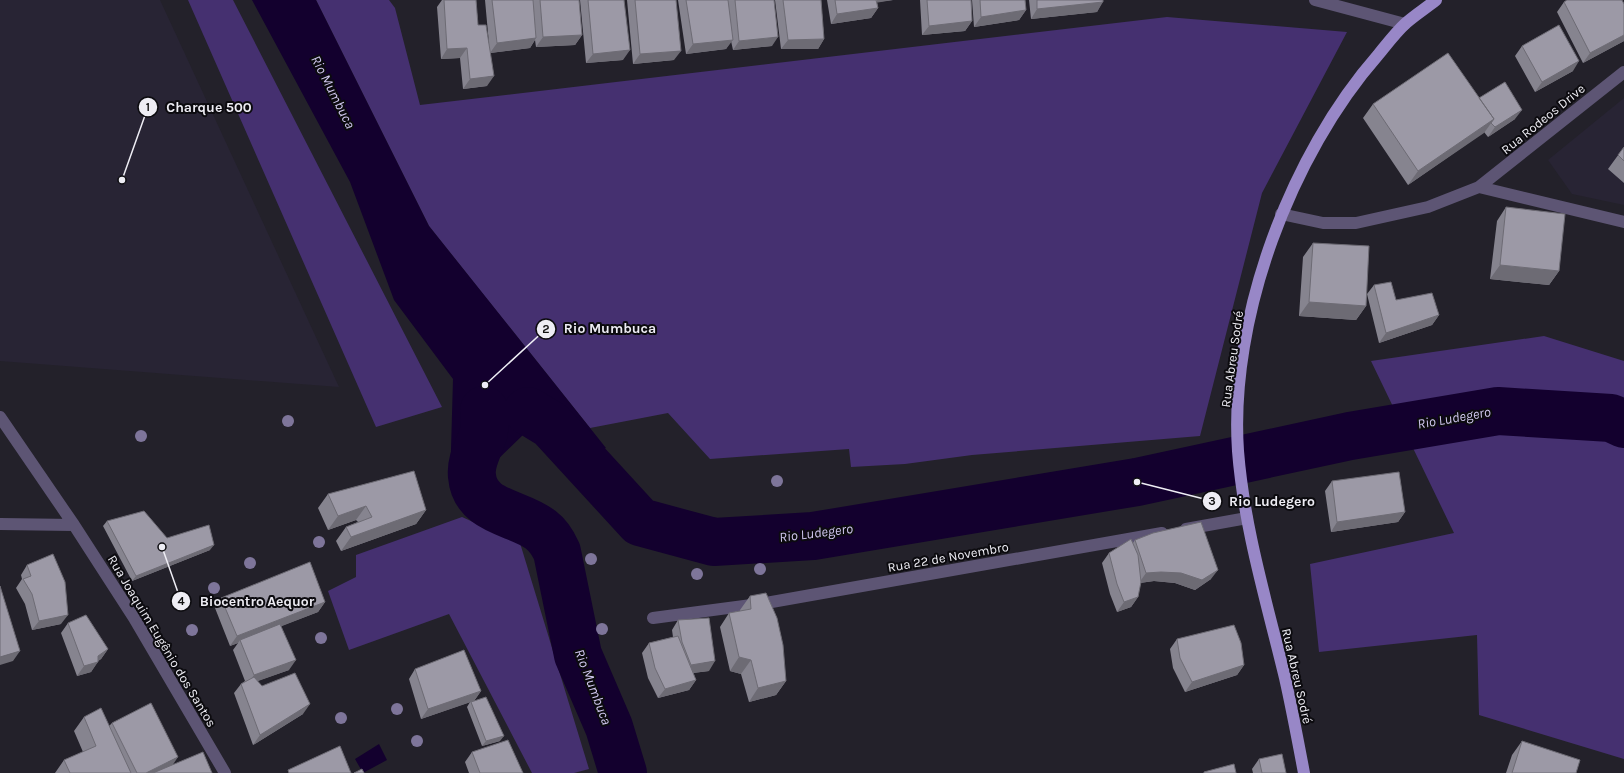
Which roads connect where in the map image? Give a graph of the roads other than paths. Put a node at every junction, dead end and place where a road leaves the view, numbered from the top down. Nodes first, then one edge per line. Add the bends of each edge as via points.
1 (1315, 0) edge
2 (1436, 0) edge
3 (1405, 24) junction
4 (1624, 72) edge
5 (1479, 188) junction
6 (1282, 214) junction
7 (1624, 222) edge
8 (0, 417) edge
9 (1248, 518) junction
10 (0, 524) edge
11 (74, 525) junction
12 (653, 618) dead end
13 (225, 773) edge
14 (1304, 773) edge

1 - 3 street
2 - 3 main road, Rua Abreu Sodré
3 - 6 main road, Rua Abreu Sodré via 1359,76 1318,138
4 - 5 street, Rua Rodeos Drive
5 - 6 street, Rua Rodeos Drive via 1428,207 1356,223 1323,223
5 - 7 street
6 - 9 main road, Rua Abreu Sodré via 1262,270 1247,333 1238,399 1238,451
8 - 11 street, Rua Joaquim Eugênio dos Santos
9 - 12 street, Rua 22 de Novembro via 774,601
9 - 14 main road, Rua Abreu Sodré
10 - 11 street
11 - 13 street, Rua Joaquim Eugênio dos Santos via 134,618

